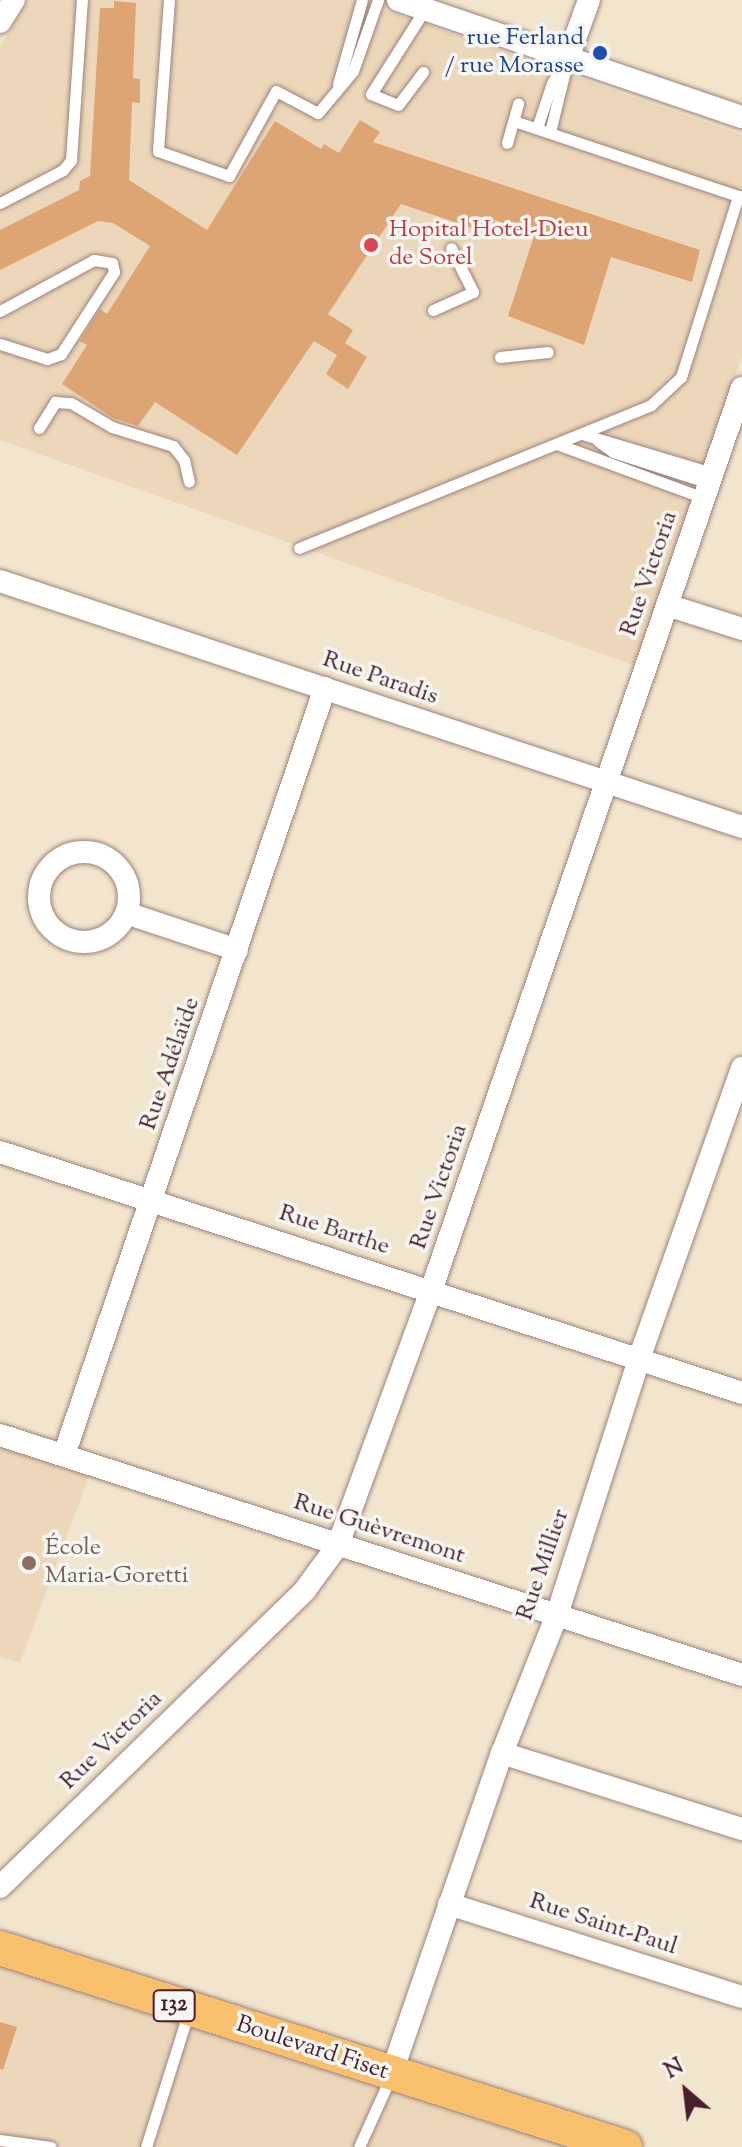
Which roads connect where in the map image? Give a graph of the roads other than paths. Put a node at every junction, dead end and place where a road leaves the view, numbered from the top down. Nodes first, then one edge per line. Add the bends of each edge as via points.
1 (14, 0) edge
2 (82, 0) edge
3 (169, 0) edge
4 (362, 0) edge
5 (378, 0) edge
6 (398, 0) edge
7 (589, 0) edge
8 (425, 9) junction
9 (0, 22) edge
10 (568, 58) junction
11 (423, 72) dead end
12 (335, 91) junction
13 (518, 104) dead end
14 (742, 117) edge
15 (514, 121) junction
16 (537, 128) junction
17 (550, 132) junction
18 (507, 143) dead end
19 (0, 203) edge
20 (451, 248) dead end
21 (433, 310) dead end
22 (0, 311) edge
23 (0, 344) edge
24 (548, 352) dead end
25 (500, 357) dead end
26 (742, 388) edge
27 (39, 428) dead end
28 (582, 434) junction
29 (557, 444) junction
30 (189, 481) dead end
31 (708, 485) junction
32 (299, 548) dead end
33 (0, 581) edge
34 (667, 605) junction
35 (742, 629) edge
36 (325, 688) junction
37 (607, 784) junction
38 (742, 827) edge
39 (126, 913) junction
40 (237, 950) junction
41 (742, 1068) edge
42 (734, 1117) edge
43 (0, 1152) edge
44 (154, 1199) junction
45 (431, 1291) junction
46 (639, 1359) junction
47 (742, 1393) edge
48 (0, 1435) edge
49 (64, 1455) junction
50 (338, 1545) junction
51 (557, 1615) junction
52 (742, 1675) edge
53 (502, 1753) junction
54 (742, 1829) edge
55 (0, 1887) edge
56 (449, 1904) junction
57 (0, 1948) edge
58 (742, 1997) edge
59 (189, 2011) junction
60 (391, 2075) junction
61 (0, 2140) edge
62 (611, 2145) edge
63 (51, 2147) edge
64 (146, 2147) edge
65 (359, 2147) edge

1 - 9 street
2 - 19 lane via 71,160 63,170
3 - 12 lane via 158,151 229,176 276,91 318,113
4 - 12 lane
5 - 12 lane via 359,60
6 - 8 street
7 - 10 street
8 - 10 street
8 - 11 lane via 371,94 398,105
10 - 14 street
10 - 16 lane via 552,83
10 - 17 lane
13 - 15 lane
15 - 16 lane
15 - 18 lane
16 - 17 lane
17 - 28 lane via 734,191 739,201 681,377 651,405
20 - 21 lane via 473,292
22 - 23 lane via 94,260 112,263 114,272 61,354 47,359
24 - 25 lane
26 - 31 street, Rue Victoria
27 - 30 lane via 55,402 71,403 112,427 173,446 184,460
28 - 29 lane
28 - 31 lane via 613,452
29 - 31 lane
29 - 32 lane
31 - 34 street, Rue Victoria
33 - 36 street, Rue Paradis
34 - 35 street
34 - 37 street, Rue Victoria
36 - 37 street, Rue Paradis
36 - 40 street, Rue Adélaïde
37 - 38 street, Rue Paradis
37 - 45 street, Rue Victoria
39 - 39 street via 107,935 78,941 64,937 43,916 39,901 46,873 68,854 97,853 121,871 129,898
39 - 40 street
40 - 44 street, Rue Adélaïde
41 - 42 street, Rue Millier
42 - 46 street, Rue Millier
43 - 44 street, Rue Barthe
44 - 45 street, Rue Barthe
44 - 49 street, Rue Adélaïde
45 - 46 street, Rue Barthe
45 - 50 street, Rue Victoria
46 - 47 street, Rue Barthe
46 - 51 street, Rue Millier
48 - 49 street, Rue Guèvremont
49 - 50 street, Rue Guèvremont
50 - 51 street, Rue Guèvremont
50 - 55 street, Rue Victoria via 305,1590
51 - 52 street, Rue Guèvremont
51 - 53 street, Rue Millier
53 - 54 street
53 - 56 street, Rue Millier
56 - 58 street, Rue Saint-Paul
56 - 60 street, Rue Millier
57 - 59 main road, Boulevard Fiset / 132
59 - 60 main road, Boulevard Fiset / 132
59 - 64 lane
60 - 62 main road, Boulevard Fiset / 132
60 - 65 lane
61 - 63 lane

